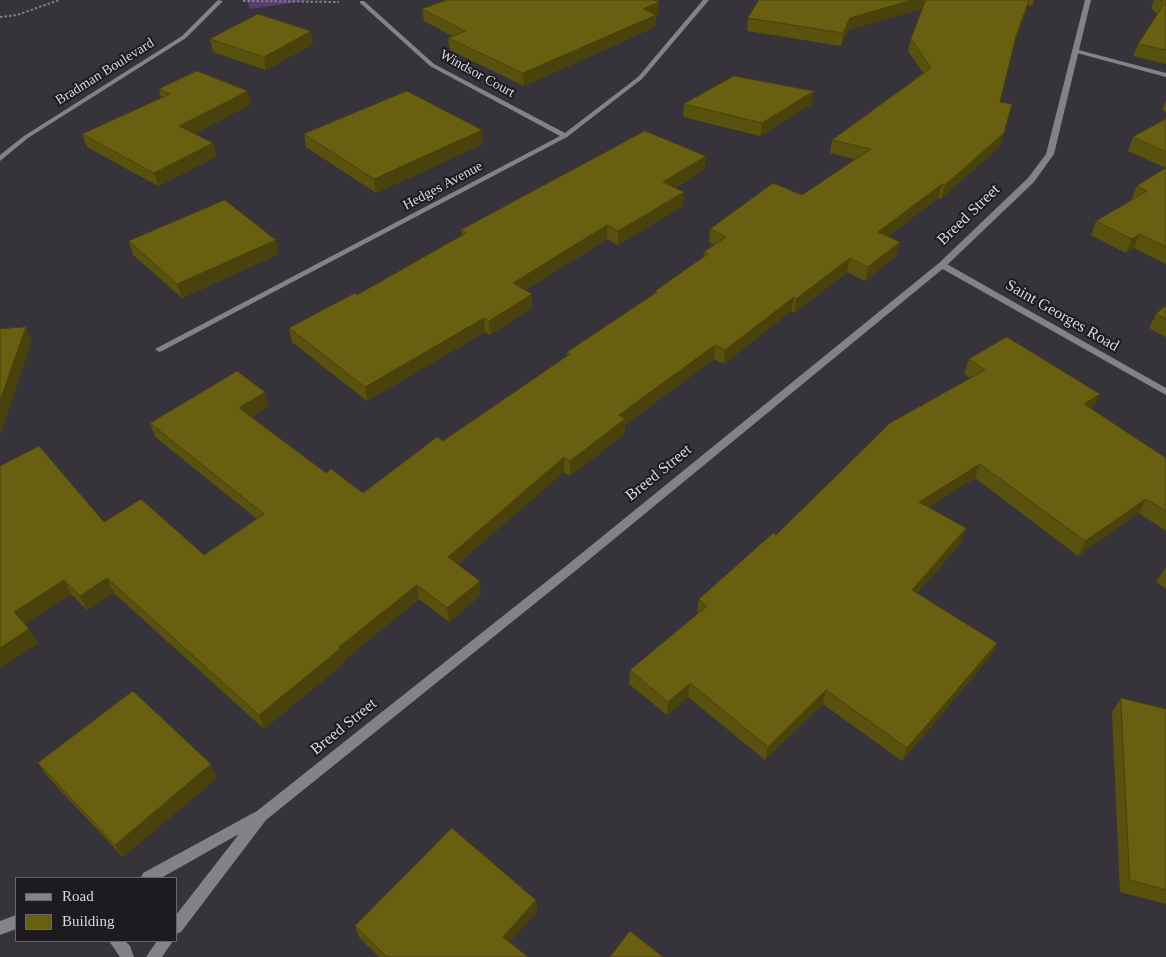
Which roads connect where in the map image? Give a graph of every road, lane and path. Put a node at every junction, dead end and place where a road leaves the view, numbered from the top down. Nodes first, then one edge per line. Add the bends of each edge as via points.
1 (59, 0) edge
2 (252, 0) edge
3 (706, 0) edge
4 (1088, 0) edge
5 (220, 1) edge
6 (362, 2) joint
7 (0, 17) edge
8 (1075, 51) junction
9 (1166, 75) edge
10 (565, 136) junction
11 (0, 159) edge
12 (942, 265) junction
13 (159, 349) dead end
14 (1166, 392) edge
15 (261, 816) junction
16 (150, 877) edge
17 (15, 922) edge
18 (178, 924) edge
19 (0, 928) edge
20 (117, 942) edge
21 (165, 942) edge
22 (127, 957) edge
23 (153, 957) edge

1 - 7 path via 17,15
2 - 5 path
2 - 6 path
3 - 10 street, Hedges Avenue via 640,78
4 - 8 street, Breed Street
5 - 11 street, Bradman Boulevard via 184,37 26,137
6 - 10 street, Windsor Court via 432,65
8 - 9 street
8 - 12 street, Breed Street via 1050,154 1031,180
10 - 13 street, Hedges Avenue
12 - 14 street, Saint Georges Road
12 - 15 street, Breed Street
15 - 16 street
15 - 18 street, Breed Street
17 - 19 street
20 - 22 street
21 - 23 street

